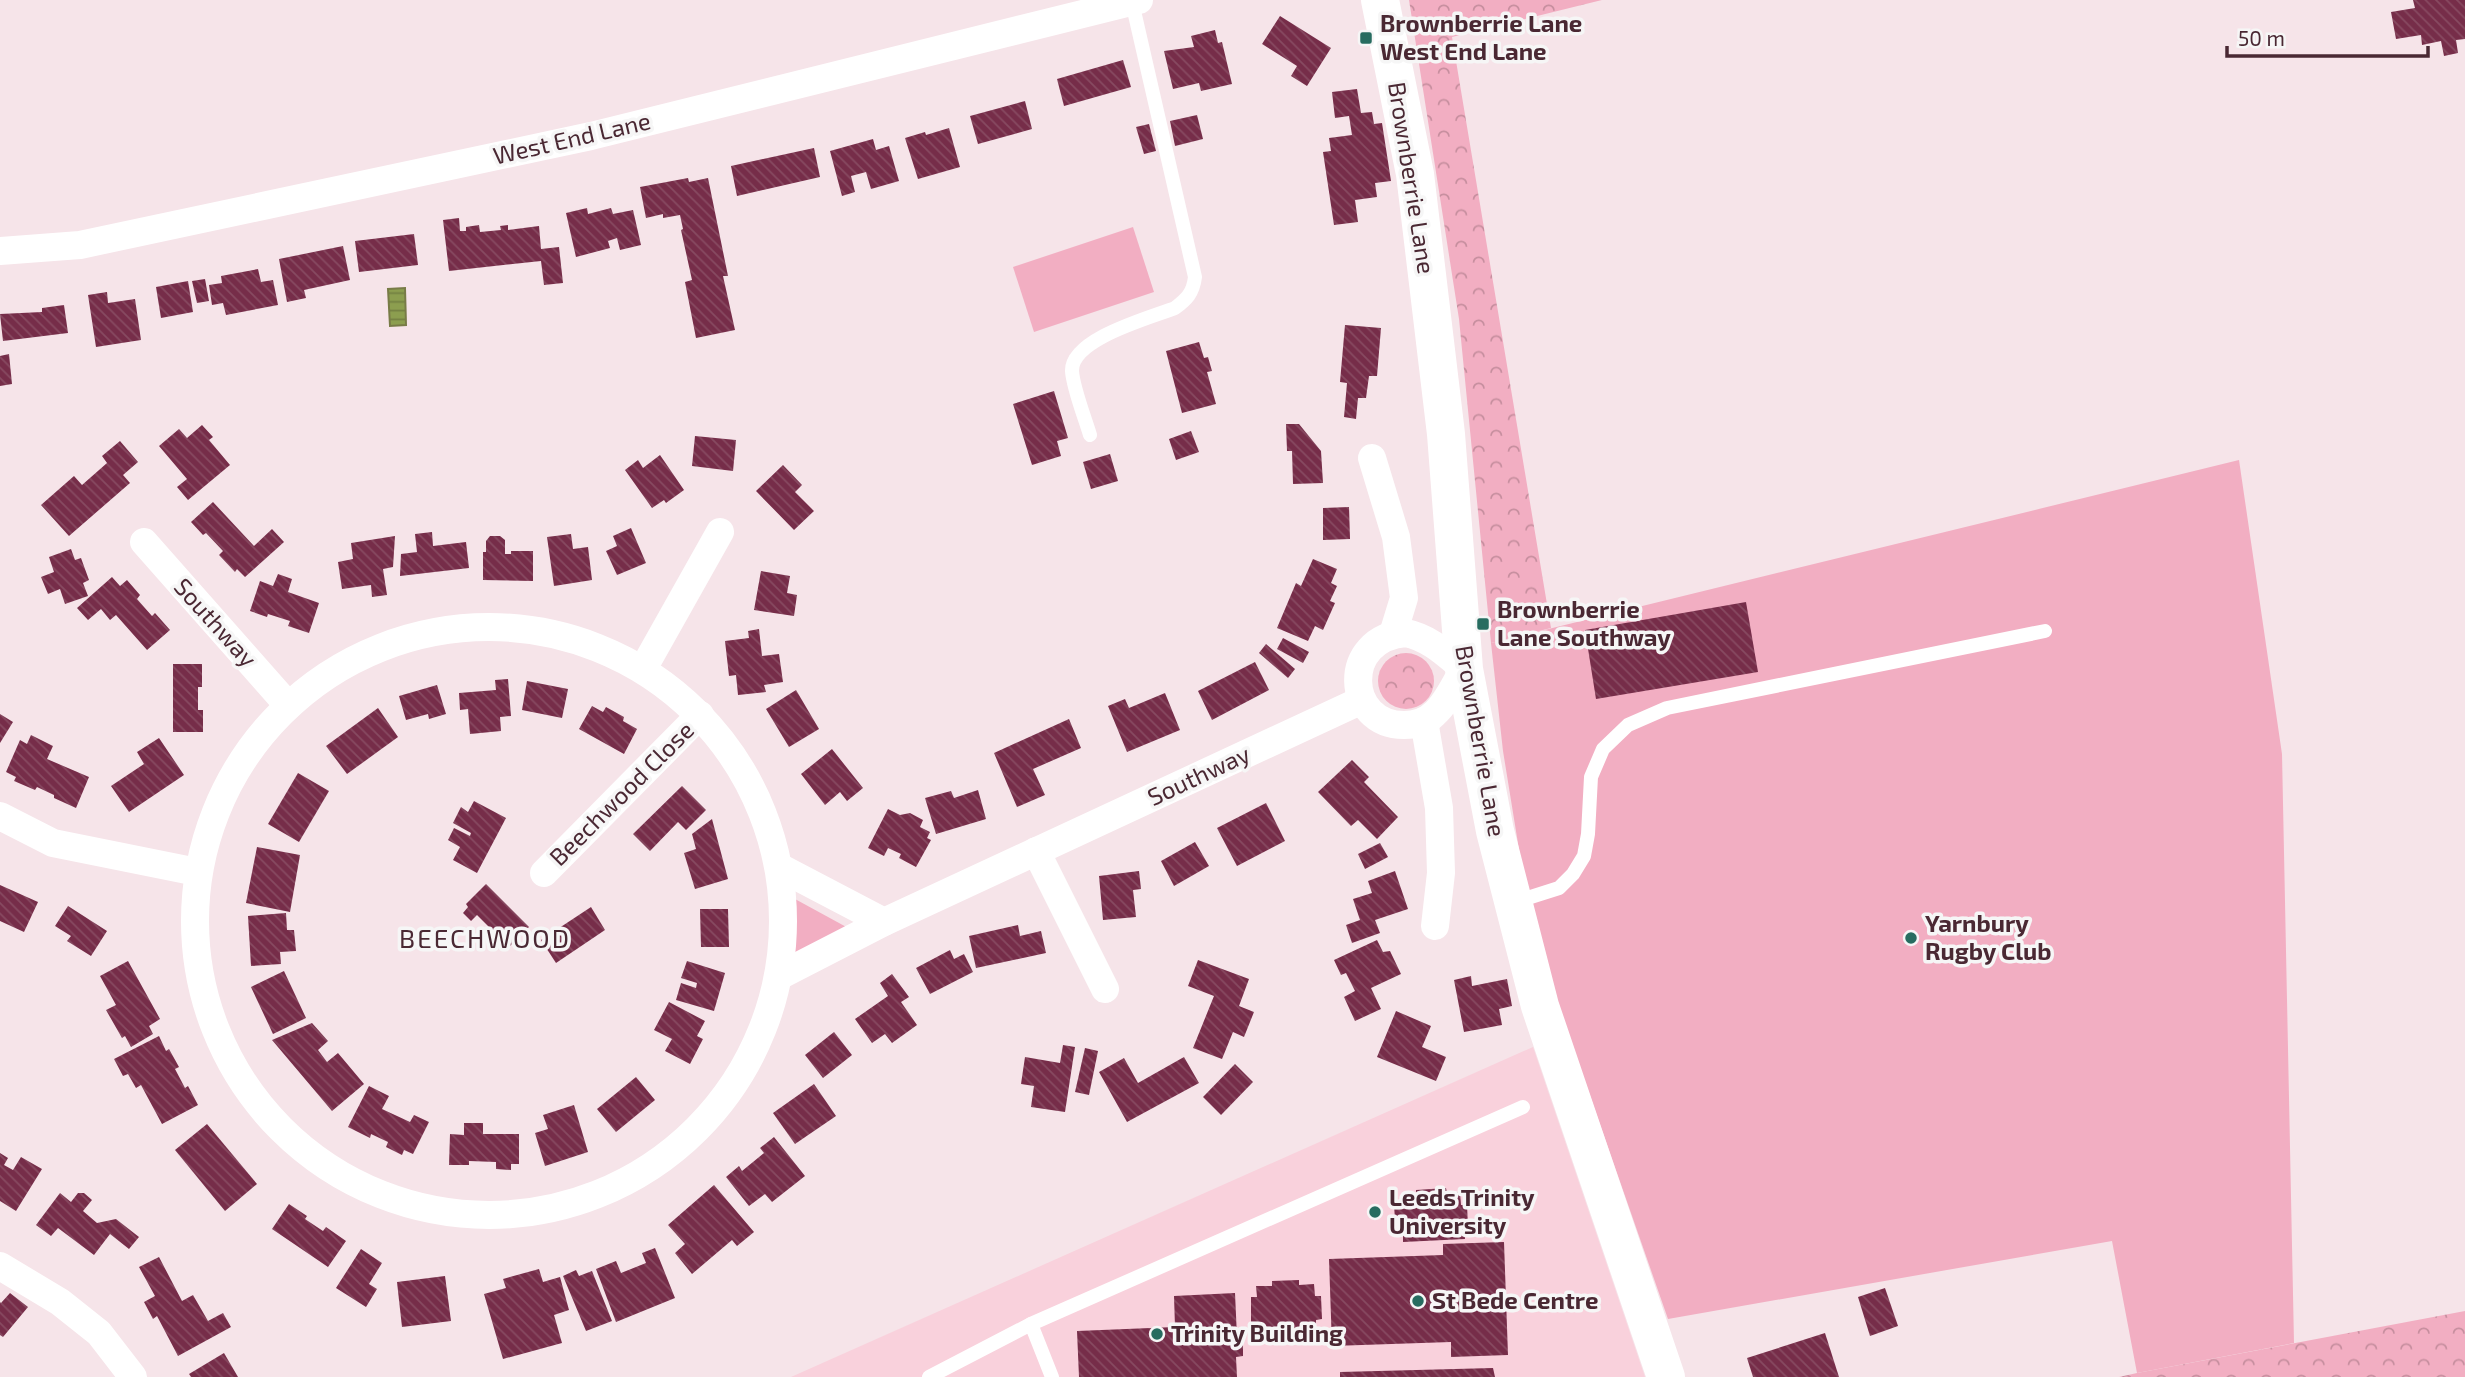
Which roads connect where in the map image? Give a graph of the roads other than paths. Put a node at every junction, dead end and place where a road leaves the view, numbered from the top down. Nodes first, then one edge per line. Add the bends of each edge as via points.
1 (1380, 0) edge
2 (1135, 1) edge
3 (0, 251) edge
4 (1090, 435) dead end
5 (1372, 458) dead end
6 (720, 532) dead end
7 (144, 542) dead end
8 (2045, 631) dead end
9 (1393, 634) junction
10 (643, 669) junction
11 (1464, 669) junction
12 (1362, 700) junction
13 (287, 704) junction
14 (700, 715) junction
15 (1424, 721) junction
16 (0, 816) edge
17 (1036, 851) junction
18 (779, 866) junction
19 (197, 872) junction
20 (544, 873) dead end
21 (1513, 902) junction
22 (884, 922) junction
23 (1435, 926) dead end
24 (779, 975) junction
25 (1105, 989) dead end
26 (1523, 1107) dead end
27 (0, 1266) edge
28 (1031, 1324) junction
29 (133, 1377) edge
30 (929, 1377) edge
31 (1052, 1377) edge
32 (1666, 1377) edge

1 - 11 street, Brownberrie Lane via 1415,174 1446,435
2 - 3 street, West End Lane via 591,136 80,244
2 - 4 lane via 1194,289 1175,308 1091,342 1075,358 1072,371
5 - 9 street via 1396,537 1404,598
6 - 10 street
7 - 13 street, Southway
8 - 21 lane via 1667,708 1628,724 1603,749 1591,777 1584,856 1573,874 1559,888
9 - 11 street via 1420,636
9 - 12 street via 1369,648 1362,660 1358,687
10 - 13 street via 581,640 515,626 447,628 387,643 331,670
10 - 14 street
11 - 15 street via 1435,714
11 - 21 street, Brownberrie Lane
12 - 15 street via 1382,721 1403,725
12 - 17 street, Southway
13 - 19 street via 229,780
14 - 18 street via 736,760 763,811
14 - 20 street, Beechwood Close
15 - 23 street via 1439,808 1441,873
16 - 19 street via 53,843
17 - 22 street, Southway
17 - 25 street
18 - 22 street
18 - 24 street via 784,921
19 - 24 street via 194,949 211,1024 247,1092 299,1148 354,1183 437,1212 514,1216 588,1200 657,1165 713,1113 755,1049
21 - 32 street, Brownberrie Lane via 1540,1006
22 - 24 street, Southway
26 - 28 lane
27 - 29 street via 60,1302 99,1333
28 - 30 lane
28 - 31 lane

